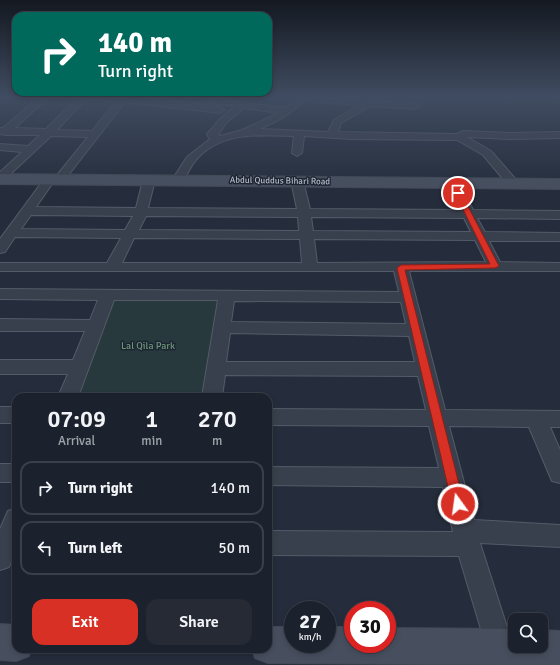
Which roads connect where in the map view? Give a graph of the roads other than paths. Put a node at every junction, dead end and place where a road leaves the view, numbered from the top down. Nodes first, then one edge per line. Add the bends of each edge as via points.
1 (54, 127) edge
2 (100, 127) edge
3 (219, 127) edge
4 (239, 127) edge
5 (265, 127) edge
6 (335, 127) edge
7 (2, 132) edge
8 (299, 132) junction
9 (48, 133) junction
10 (94, 134) junction
11 (332, 134) junction
12 (560, 136) edge
13 (459, 137) junction
14 (218, 140) junction
15 (0, 147) edge
16 (32, 150) junction
17 (297, 153) dead end
18 (0, 179) edge
19 (54, 180) junction
20 (149, 180) junction
21 (178, 180) junction
22 (297, 182) junction
23 (452, 183) junction
24 (513, 183) junction
25 (560, 184) edge
26 (26, 211) junction
27 (141, 212) junction
28 (304, 213) junction
29 (468, 215) junction
30 (560, 215) edge
31 (11, 233) junction
32 (129, 234) junction
33 (307, 235) junction
34 (479, 237) junction
35 (560, 237) edge
36 (0, 248) edge
37 (495, 266) junction
38 (0, 267) edge
39 (310, 267) junction
40 (560, 267) edge
41 (112, 268) junction
42 (177, 268) junction
43 (401, 268) junction
44 (0, 294) edge
45 (108, 295) junction
46 (168, 295) junction
47 (227, 296) junction
48 (408, 297) junction
49 (0, 326) edge
50 (96, 326) junction
51 (222, 327) junction
52 (416, 330) junction
53 (0, 367) edge
54 (80, 367) junction
55 (216, 368) junction
56 (425, 369) junction
57 (70, 393) edge
58 (213, 393) edge
59 (0, 415) edge
60 (12, 415) edge
61 (272, 417) edge
62 (436, 418) junction
63 (536, 419) junction
64 (560, 419) edge
65 (0, 473) edge
66 (12, 473) edge
67 (560, 474) edge
68 (272, 476) edge
69 (452, 478) junction
70 (560, 536) edge
71 (466, 538) junction
72 (272, 543) edge
73 (0, 642) edge
74 (12, 643) edge
75 (272, 645) edge
76 (499, 646) junction
77 (560, 649) edge

1 - 9 street
2 - 10 street
3 - 14 street via 212,135
4 - 14 street
5 - 8 street
6 - 11 street
7 - 9 street
8 - 11 street
8 - 17 street
9 - 10 street
9 - 16 street
10 - 19 street
11 - 13 street
12 - 13 street via 463,134
13 - 24 street via 487,153
14 - 21 street via 213,141 191,159
15 - 16 street
16 - 18 street
18 - 19 main road, Abdul Quddus Bihari Road
19 - 20 main road, Abdul Quddus Bihari Road
19 - 26 street
20 - 21 main road, Abdul Quddus Bihari Road
20 - 27 street
21 - 22 main road, Abdul Quddus Bihari Road
22 - 23 main road, Abdul Quddus Bihari Road
22 - 28 street
23 - 24 main road, Abdul Quddus Bihari Road
23 - 29 street
24 - 25 main road, Abdul Quddus Bihari Road
26 - 27 street
26 - 31 street
27 - 28 street
27 - 32 street
28 - 29 street
28 - 33 street
29 - 30 street
29 - 34 street
31 - 32 street
31 - 36 street
32 - 33 street
32 - 41 street
33 - 34 street
33 - 39 street
34 - 35 street
34 - 37 street
37 - 40 street
37 - 43 street
38 - 41 street
39 - 42 street
39 - 43 street
41 - 42 street
42 - 46 street
43 - 48 street
44 - 45 street
45 - 46 street
45 - 50 street
46 - 47 street
47 - 48 street
47 - 51 street
48 - 52 street
49 - 50 street
50 - 54 street
51 - 52 street
51 - 55 street
52 - 56 street
53 - 54 street
54 - 57 street
55 - 56 street
55 - 58 street
56 - 62 street
59 - 60 street
61 - 62 street
62 - 63 street
62 - 69 street
63 - 64 street
63 - 67 street
65 - 66 street
68 - 69 street
69 - 71 street
70 - 71 street
71 - 72 street
71 - 76 street
73 - 74 main road
75 - 76 main road
76 - 77 main road

